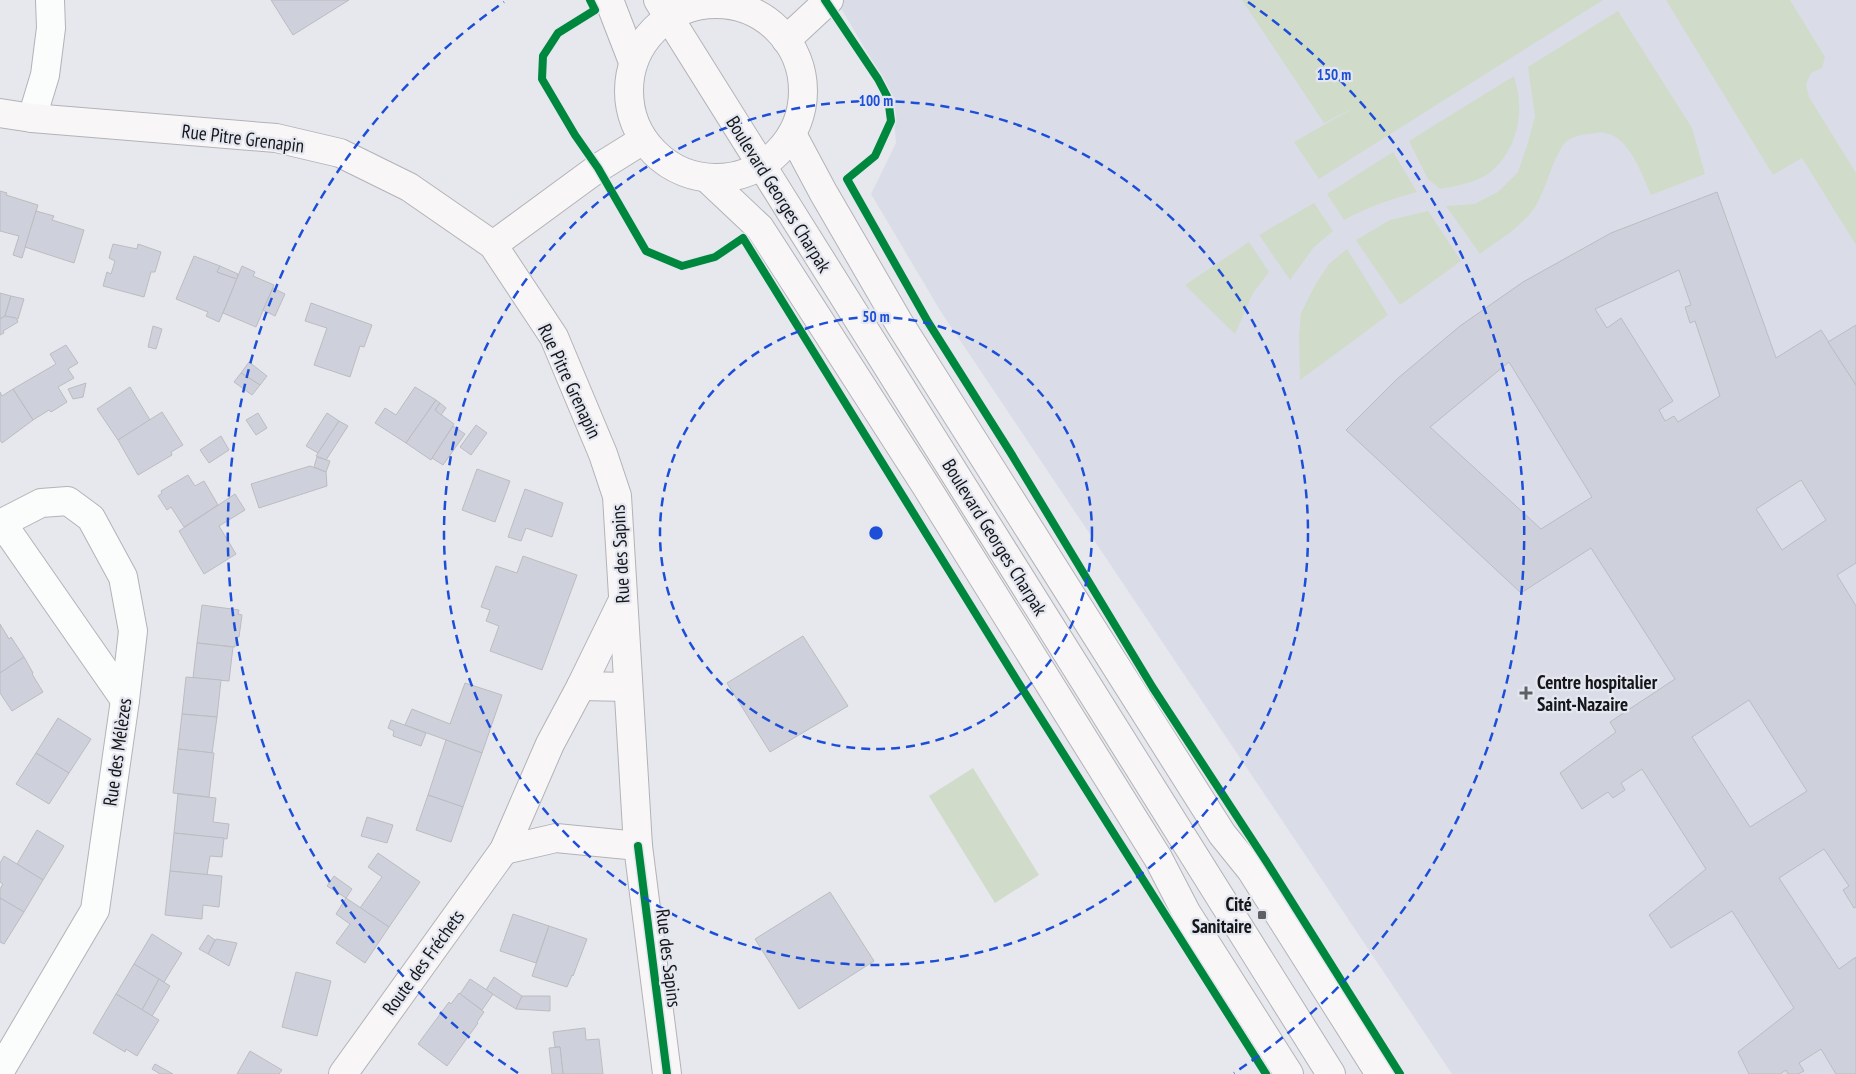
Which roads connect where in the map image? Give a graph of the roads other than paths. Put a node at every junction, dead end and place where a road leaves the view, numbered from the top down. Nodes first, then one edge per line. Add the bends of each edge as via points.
1 (50, 0) edge
2 (609, 0) edge
3 (829, 0) edge
4 (708, 2) edge
5 (663, 8) edge
6 (786, 40) junction
7 (633, 62) junction
8 (0, 113) edge
9 (32, 118) junction
10 (792, 134) junction
11 (643, 140) junction
12 (761, 166) junction
13 (708, 178) junction
14 (493, 245) junction
15 (603, 454) joint
16 (1, 523) edge
17 (623, 600) junction
18 (581, 686) junction
19 (628, 687) junction
20 (125, 700) junction
21 (638, 846) junction
22 (504, 850) junction
23 (0, 1071) edge
24 (343, 1074) edge
25 (667, 1074) edge
26 (1289, 1074) edge
27 (1331, 1074) edge
28 (1380, 1074) edge

1 - 9 street via 51,28 45,75
2 - 7 street
3 - 6 street
4 - 5 street via 688,8
4 - 6 street via 748,10 765,19
5 - 7 street via 656,27
5 - 12 street, Boulevard Georges Charpak
6 - 10 street via 798,62 803,86 801,110
7 - 11 street via 628,89 631,116
8 - 9 street, Rue Pitre Grenapin
9 - 14 street, Rue Pitre Grenapin via 276,138 340,153 409,186
10 - 12 street
10 - 28 street, Boulevard Georges Charpak via 905,331 1222,834 1251,870
11 - 13 street via 660,159 682,172
11 - 14 street via 598,168
12 - 13 street via 735,177
12 - 27 street, Boulevard Georges Charpak
13 - 26 street, Boulevard Georges Charpak via 760,228 926,486 1158,858 1186,912
14 - 15 street, Rue Pitre Grenapin via 554,337
15 - 17 street, Rue des Sapins via 617,496
16 - 20 street
16 - 20 street, Rue des Mélèzes via 41,503 68,501 91,518 123,577 133,631
17 - 18 street, Route des Fréchets
17 - 19 street, Rue des Sapins
18 - 19 street
18 - 22 street, Route des Fréchets via 550,744
19 - 21 street, Rue des Sapins
20 - 23 street, Rue des Mélèzes via 95,910
21 - 22 street via 556,838
21 - 25 street, Rue des Sapins
22 - 24 street, Route des Fréchets

